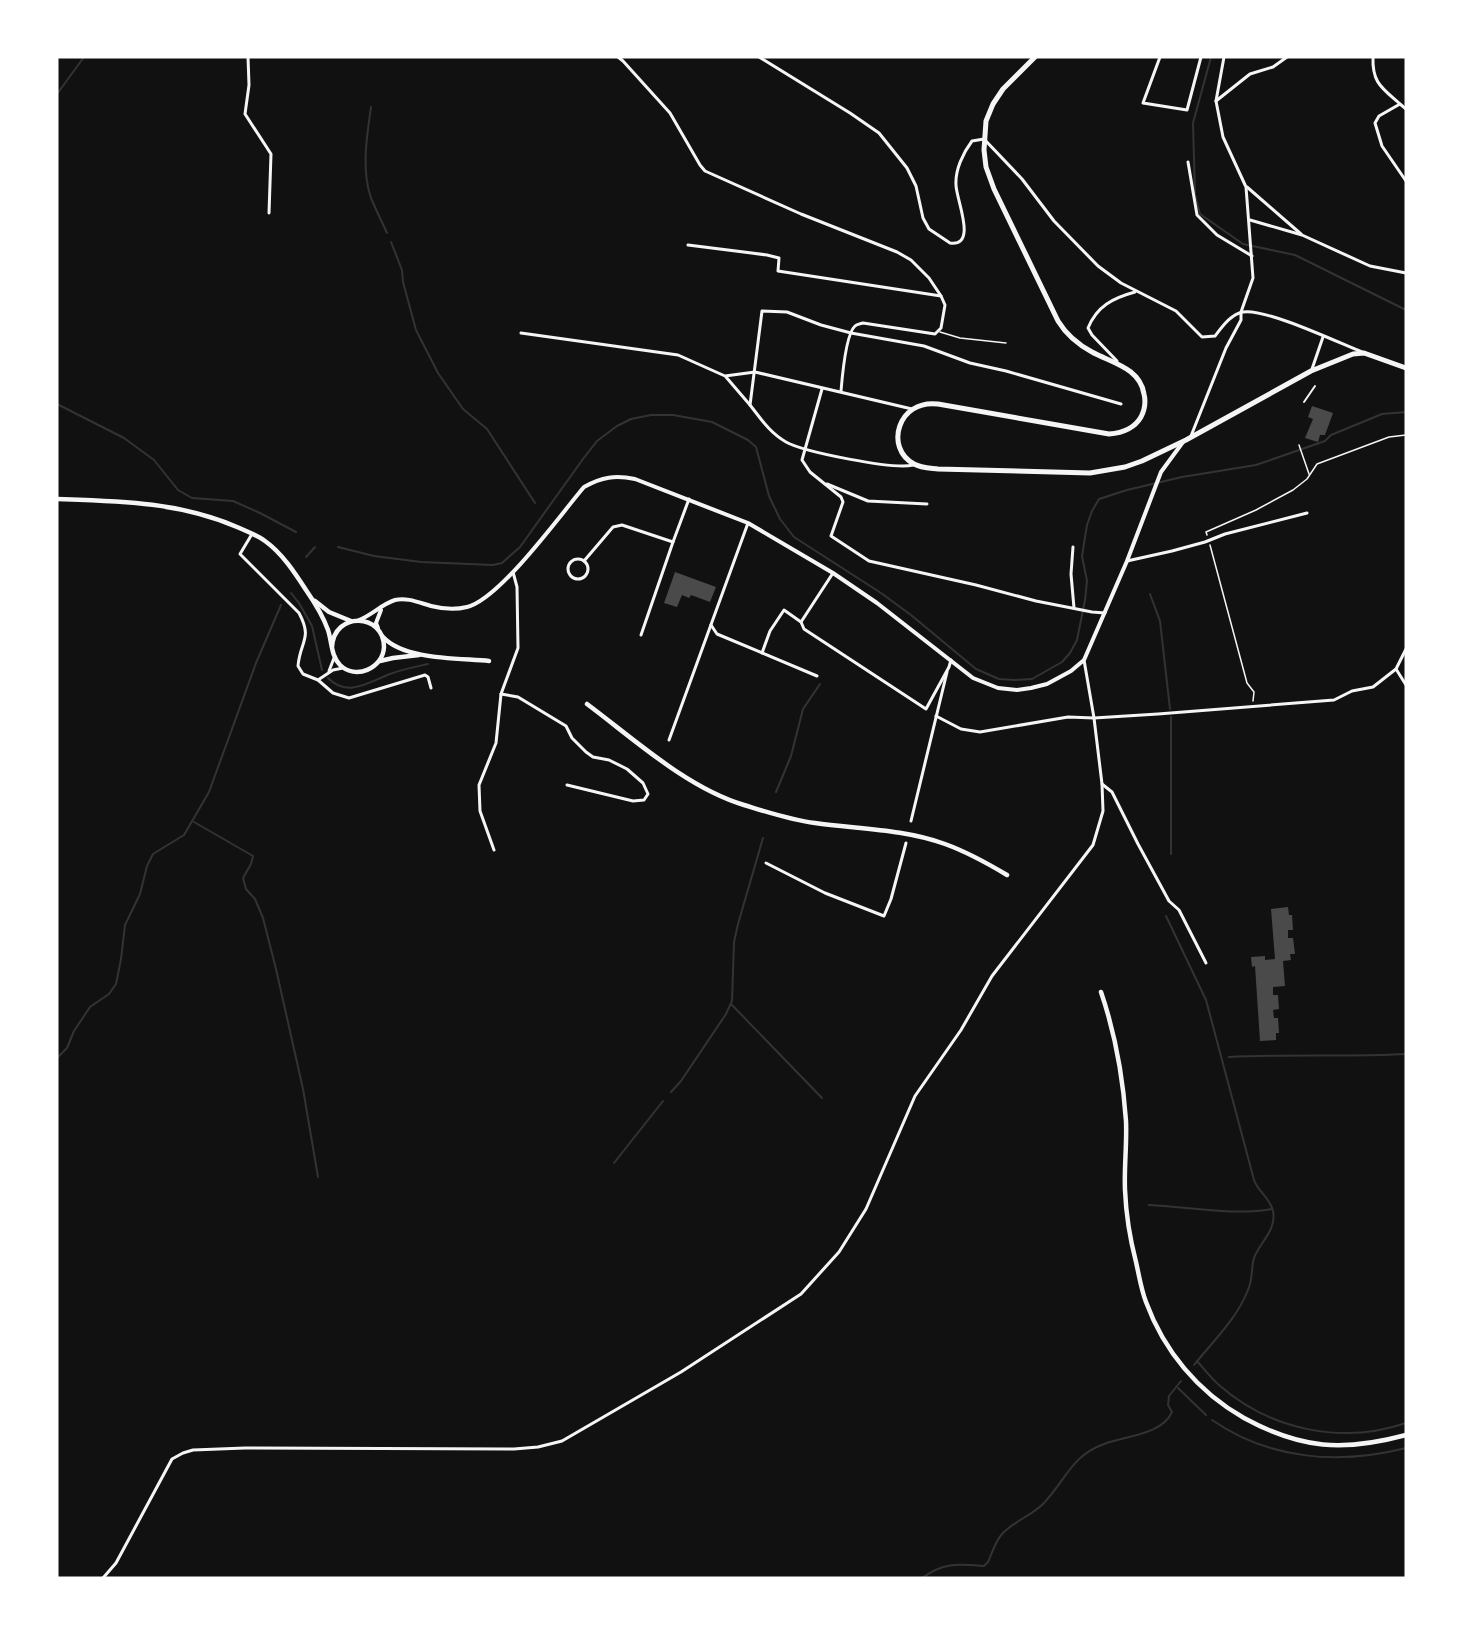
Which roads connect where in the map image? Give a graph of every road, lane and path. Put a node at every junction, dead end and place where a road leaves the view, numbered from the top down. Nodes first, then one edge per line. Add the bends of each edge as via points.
1 (248, 57) edge
2 (618, 57) edge
3 (759, 57) edge
4 (1035, 57) edge
5 (1160, 57) edge
6 (1201, 57) edge
7 (1224, 57) edge
8 (1287, 57) edge
9 (1373, 57) edge
10 (1216, 101) junction
11 (1400, 104) junction
12 (1406, 109) edge
13 (984, 140) junction
14 (1188, 162) dead end
15 (1406, 181) edge
16 (1246, 187) junction
17 (269, 213) dead end
18 (1250, 220) junction
19 (1302, 235) junction
20 (688, 245) dead end
21 (1253, 256) junction
22 (1406, 273) edge
23 (1137, 291) junction
24 (941, 296) junction
25 (1241, 312) junction
26 (939, 332) junction
27 (521, 333) dead end
28 (851, 333) junction
29 (1323, 337) junction
30 (1006, 343) dead end
31 (1364, 352) junction
32 (1120, 365) junction
33 (1406, 368) edge
34 (1311, 371) junction
35 (755, 372) junction
36 (726, 376) junction
37 (1315, 386) dead end
38 (822, 388) junction
39 (841, 391) junction
40 (1304, 402) dead end
41 (1121, 404) dead end
42 (750, 405) junction
43 (912, 409) junction
44 (1406, 435) edge
45 (1189, 438) junction
46 (1299, 445) dead end
47 (805, 450) junction
48 (915, 465) junction
49 (1309, 475) junction
50 (822, 482) junction
51 (57, 499) edge
52 (689, 499) junction
53 (927, 504) dead end
54 (1307, 513) dead end
55 (748, 523) junction
56 (252, 534) junction
57 (1209, 541) junction
58 (673, 542) junction
59 (1073, 547) dead end
60 (584, 561) junction
61 (1127, 561) junction
62 (513, 572) junction
63 (833, 573) junction
64 (308, 593) junction
65 (388, 604) junction
66 (1076, 608) junction
67 (1105, 613) junction
68 (354, 621) junction
69 (801, 622) junction
70 (711, 625) junction
71 (380, 633) junction
72 (717, 634) junction
73 (641, 635) dead end
74 (707, 636) junction
75 (332, 647) junction
76 (1406, 649) edge
77 (762, 653) junction
78 (427, 655) junction
79 (334, 657) junction
80 (951, 660) junction
81 (1084, 660) junction
82 (489, 661) dead end
83 (377, 664) junction
84 (344, 668) junction
85 (949, 668) junction
86 (1396, 669) junction
87 (328, 673) junction
88 (817, 676) dead end
89 (318, 680) junction
90 (1406, 685) edge
91 (431, 688) dead end
92 (501, 694) junction
93 (587, 704) dead end
94 (1253, 707) junction
95 (936, 716) junction
96 (1094, 718) junction
97 (669, 741) dead end
98 (1102, 784) junction
99 (567, 785) dead end
100 (911, 821) dead end
101 (906, 843) dead end
102 (494, 850) dead end
103 (766, 863) dead end
104 (1006, 875) dead end
105 (1206, 963) dead end
106 (1101, 992) dead end
107 (1406, 1435) edge
108 (103, 1578) edge

1 - 17 street via 245,114 271,154
2 - 24 street via 670,113 705,171 897,252 912,260
3 - 13 street via 879,133 907,168 929,229 950,243 960,242 965,230 956,184 959,165 972,141
4 - 13 main road via 993,104
5 - 6 street via 1143,103 1187,110
7 - 10 street
8 - 10 street via 1273,67 1250,74
9 - 11 street via 1372,72 1382,88
10 - 16 street via 1222,137
11 - 12 street
11 - 15 street via 1379,116 1375,123 1382,147
13 - 23 street via 1098,266
13 - 32 main road via 986,167 994,189 1058,321 1086,348
14 - 21 street via 1197,215 1217,235
16 - 18 street
16 - 19 street
18 - 19 street
18 - 21 street
19 - 22 street via 1370,266
20 - 24 street via 779,258 778,271
21 - 25 street via 1253,278
23 - 25 street via 1176,311 1202,337 1215,336 1230,318
23 - 32 street via 1103,305 1088,328
24 - 26 street via 945,305
25 - 29 street via 1263,313
25 - 45 street via 1241,320
26 - 28 street via 863,323 857,324
26 - 30 lane via 960,339
27 - 36 street via 678,355
28 - 35 street via 788,312 762,311
28 - 39 street
28 - 41 street via 924,346 970,363
29 - 31 street
29 - 34 street
31 - 33 main road
31 - 34 main road
32 - 43 main road via 1139,381 1145,402 1137,423 1117,433 930,403
34 - 45 main road
35 - 36 street
35 - 38 street
35 - 42 street
36 - 42 street
37 - 40 street
38 - 39 street
38 - 47 street
39 - 43 street
42 - 47 street via 775,435
43 - 48 main road via 898,435 905,456
44 - 49 path via 1389,437 1317,464
45 - 48 main road via 1142,461 1100,472
45 - 61 street via 1161,472
46 - 49 path
47 - 48 street via 904,467
47 - 50 street via 802,460
49 - 57 path via 1293,490 1206,532
50 - 53 street via 867,501
50 - 66 street via 843,502 831,536 869,561
51 - 56 main road via 181,508
52 - 55 street
52 - 58 street
52 - 62 street via 635,479 600,479 585,487
54 - 57 street
55 - 63 street
55 - 70 street
56 - 64 main road via 272,546
56 - 89 street via 240,554 299,613 307,632 298,666 303,674
57 - 61 street
57 - 94 path via 1247,683 1254,692
58 - 60 street via 622,525 613,527
58 - 73 street
59 - 66 street via 1071,574
60 - 60 street via 571,562 571,576 585,575 588,567
61 - 67 street
62 - 65 street via 470,606 442,608 400,600
62 - 92 street via 517,587 518,648
63 - 69 street
63 - 80 street
64 - 68 main road via 329,612
64 - 75 main road via 326,626
65 - 68 street
65 - 71 street via 377,618
66 - 67 street
67 - 81 street
68 - 71 main road via 372,624
68 - 75 main road via 339,629
69 - 77 street via 784,610
69 - 85 street via 804,629 926,709
70 - 72 street
70 - 74 street
71 - 78 main road via 401,649
71 - 83 main road via 383,651
72 - 74 street
72 - 77 street
74 - 97 street
75 - 79 main road
76 - 86 street
77 - 88 street
78 - 82 main road
78 - 83 main road via 393,658
79 - 84 main road
79 - 87 street
80 - 81 street via 973,678 998,688 1017,690 1047,684
80 - 85 street
81 - 96 street
83 - 84 main road via 362,672
84 - 87 street
85 - 95 street
86 - 90 street
86 - 94 street via 1373,687 1334,700
87 - 89 street
89 - 91 street via 333,693 349,698 425,675
92 - 99 street via 518,697 566,726 585,752 627,769 643,783 648,794 644,800 633,801
92 - 102 street via 496,743 479,785 480,811
93 - 104 main road via 693,780 741,804 812,823 944,843
94 - 96 street
95 - 96 street via 961,729 980,732 1068,717
95 - 100 street
96 - 98 street
98 - 105 street via 1112,792
98 - 108 street via 1103,811 1093,845 992,976 961,1030 915,1096 866,1209 839,1252 801,1294 681,1372 554,1444 514,1449 245,1448 183,1453 172,1459 116,1563
101 - 103 street via 884,916 825,893
106 - 107 main road via 1110,1019 1126,1121 1125,1192 1131,1243 1146,1301 1178,1361 1202,1389 1227,1408 1285,1437 1327,1446 1356,1445

